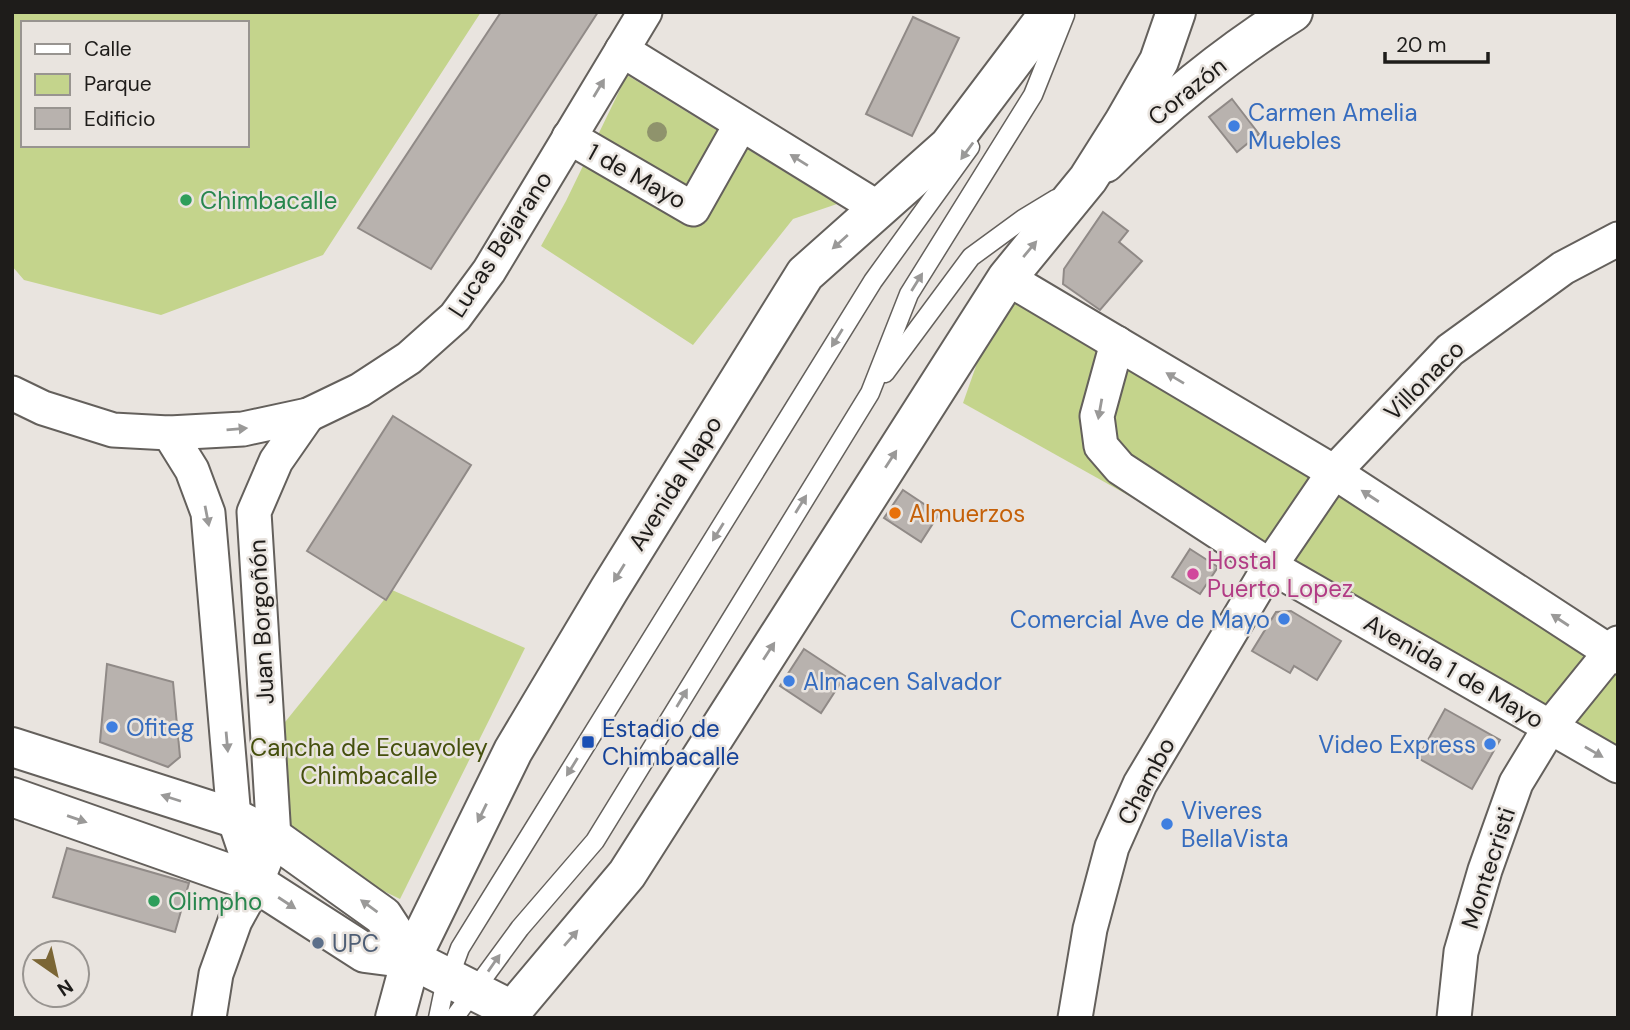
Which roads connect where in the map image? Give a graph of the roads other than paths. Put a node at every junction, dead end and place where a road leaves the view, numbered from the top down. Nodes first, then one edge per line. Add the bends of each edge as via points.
1 (645, 12) edge
2 (1050, 12) edge
3 (1058, 12) edge
4 (1066, 12) edge
5 (1175, 12) edge
6 (1293, 12) edge
7 (622, 50) junction
8 (741, 124) junction
9 (569, 137) junction
10 (1088, 179) junction
11 (878, 208) junction
12 (1618, 239) edge
13 (1007, 278) junction
14 (1116, 343) junction
15 (12, 393) edge
16 (870, 393) junction
17 (308, 415) junction
18 (169, 433) junction
19 (1334, 472) junction
20 (1270, 566) junction
21 (1615, 651) edge
22 (1550, 727) junction
23 (12, 747) edge
24 (1618, 766) edge
25 (12, 797) edge
26 (255, 833) junction
27 (256, 883) junction
28 (411, 959) junction
29 (460, 996) edge
30 (515, 1015) edge
31 (209, 1018) edge
32 (395, 1018) edge
33 (438, 1018) edge
34 (1075, 1018) edge
35 (1454, 1018) edge

1 - 7 street, Lucas Bejarano
2 - 11 main road, Avenida Napo via 949,146
3 -> 29 lane via 1014,86 873,281 460,948
16 -> 4 lane via 909,294 1033,95
5 - 10 main road via 1158,61
6 - 10 main road, Corazón via 1161,111
7 - 8 street
9 -> 7 street, Lucas Bejarano
8 - 9 street, 1 de Mayo via 693,209
11 -> 8 street
9 - 17 street, Lucas Bejarano via 489,271 455,317 408,358 360,390
13 -> 10 main road
10 - 16 lane via 971,257
11 -> 28 main road, Avenida Napo via 805,274 513,751
12 - 19 street, Villonaco via 1563,268 1450,350
13 - 14 street
30 -> 13 main road via 626,874
19 -> 14 street
14 -> 20 street, Avenida 1 de Mayo via 1097,416 1101,446 1120,468
15 - 18 street, Lucas Bejarano via 113,430
29 -> 16 lane via 595,841
18 -> 17 street, Lucas Bejarano via 243,429
17 - 26 street, Juan Borgoñón via 276,461 254,512
18 -> 26 street, Juan Borgoñón via 192,470 208,513
19 - 20 street, Villonaco
21 -> 19 street
20 - 22 street, Avenida 1 de Mayo
20 - 34 street, Chambo via 1140,784 1112,847 1090,929
21 - 22 street, Montecristi
22 -> 24 street, Avenida 1 de Mayo
22 - 35 street, Montecristi via 1516,783 1485,870 1461,952
26 -> 23 main road
25 -> 27 main road
26 - 27 street, Juan Borgoñón
26 - 27 street, Juan Borgoñón
28 -> 26 main road via 383,916
27 -> 28 main road via 365,953
27 - 31 street, Juan Borgoñón via 235,921 220,963
28 - 29 main road
28 - 32 main road, Avenida Napo
29 - 30 main road
29 - 33 lane

